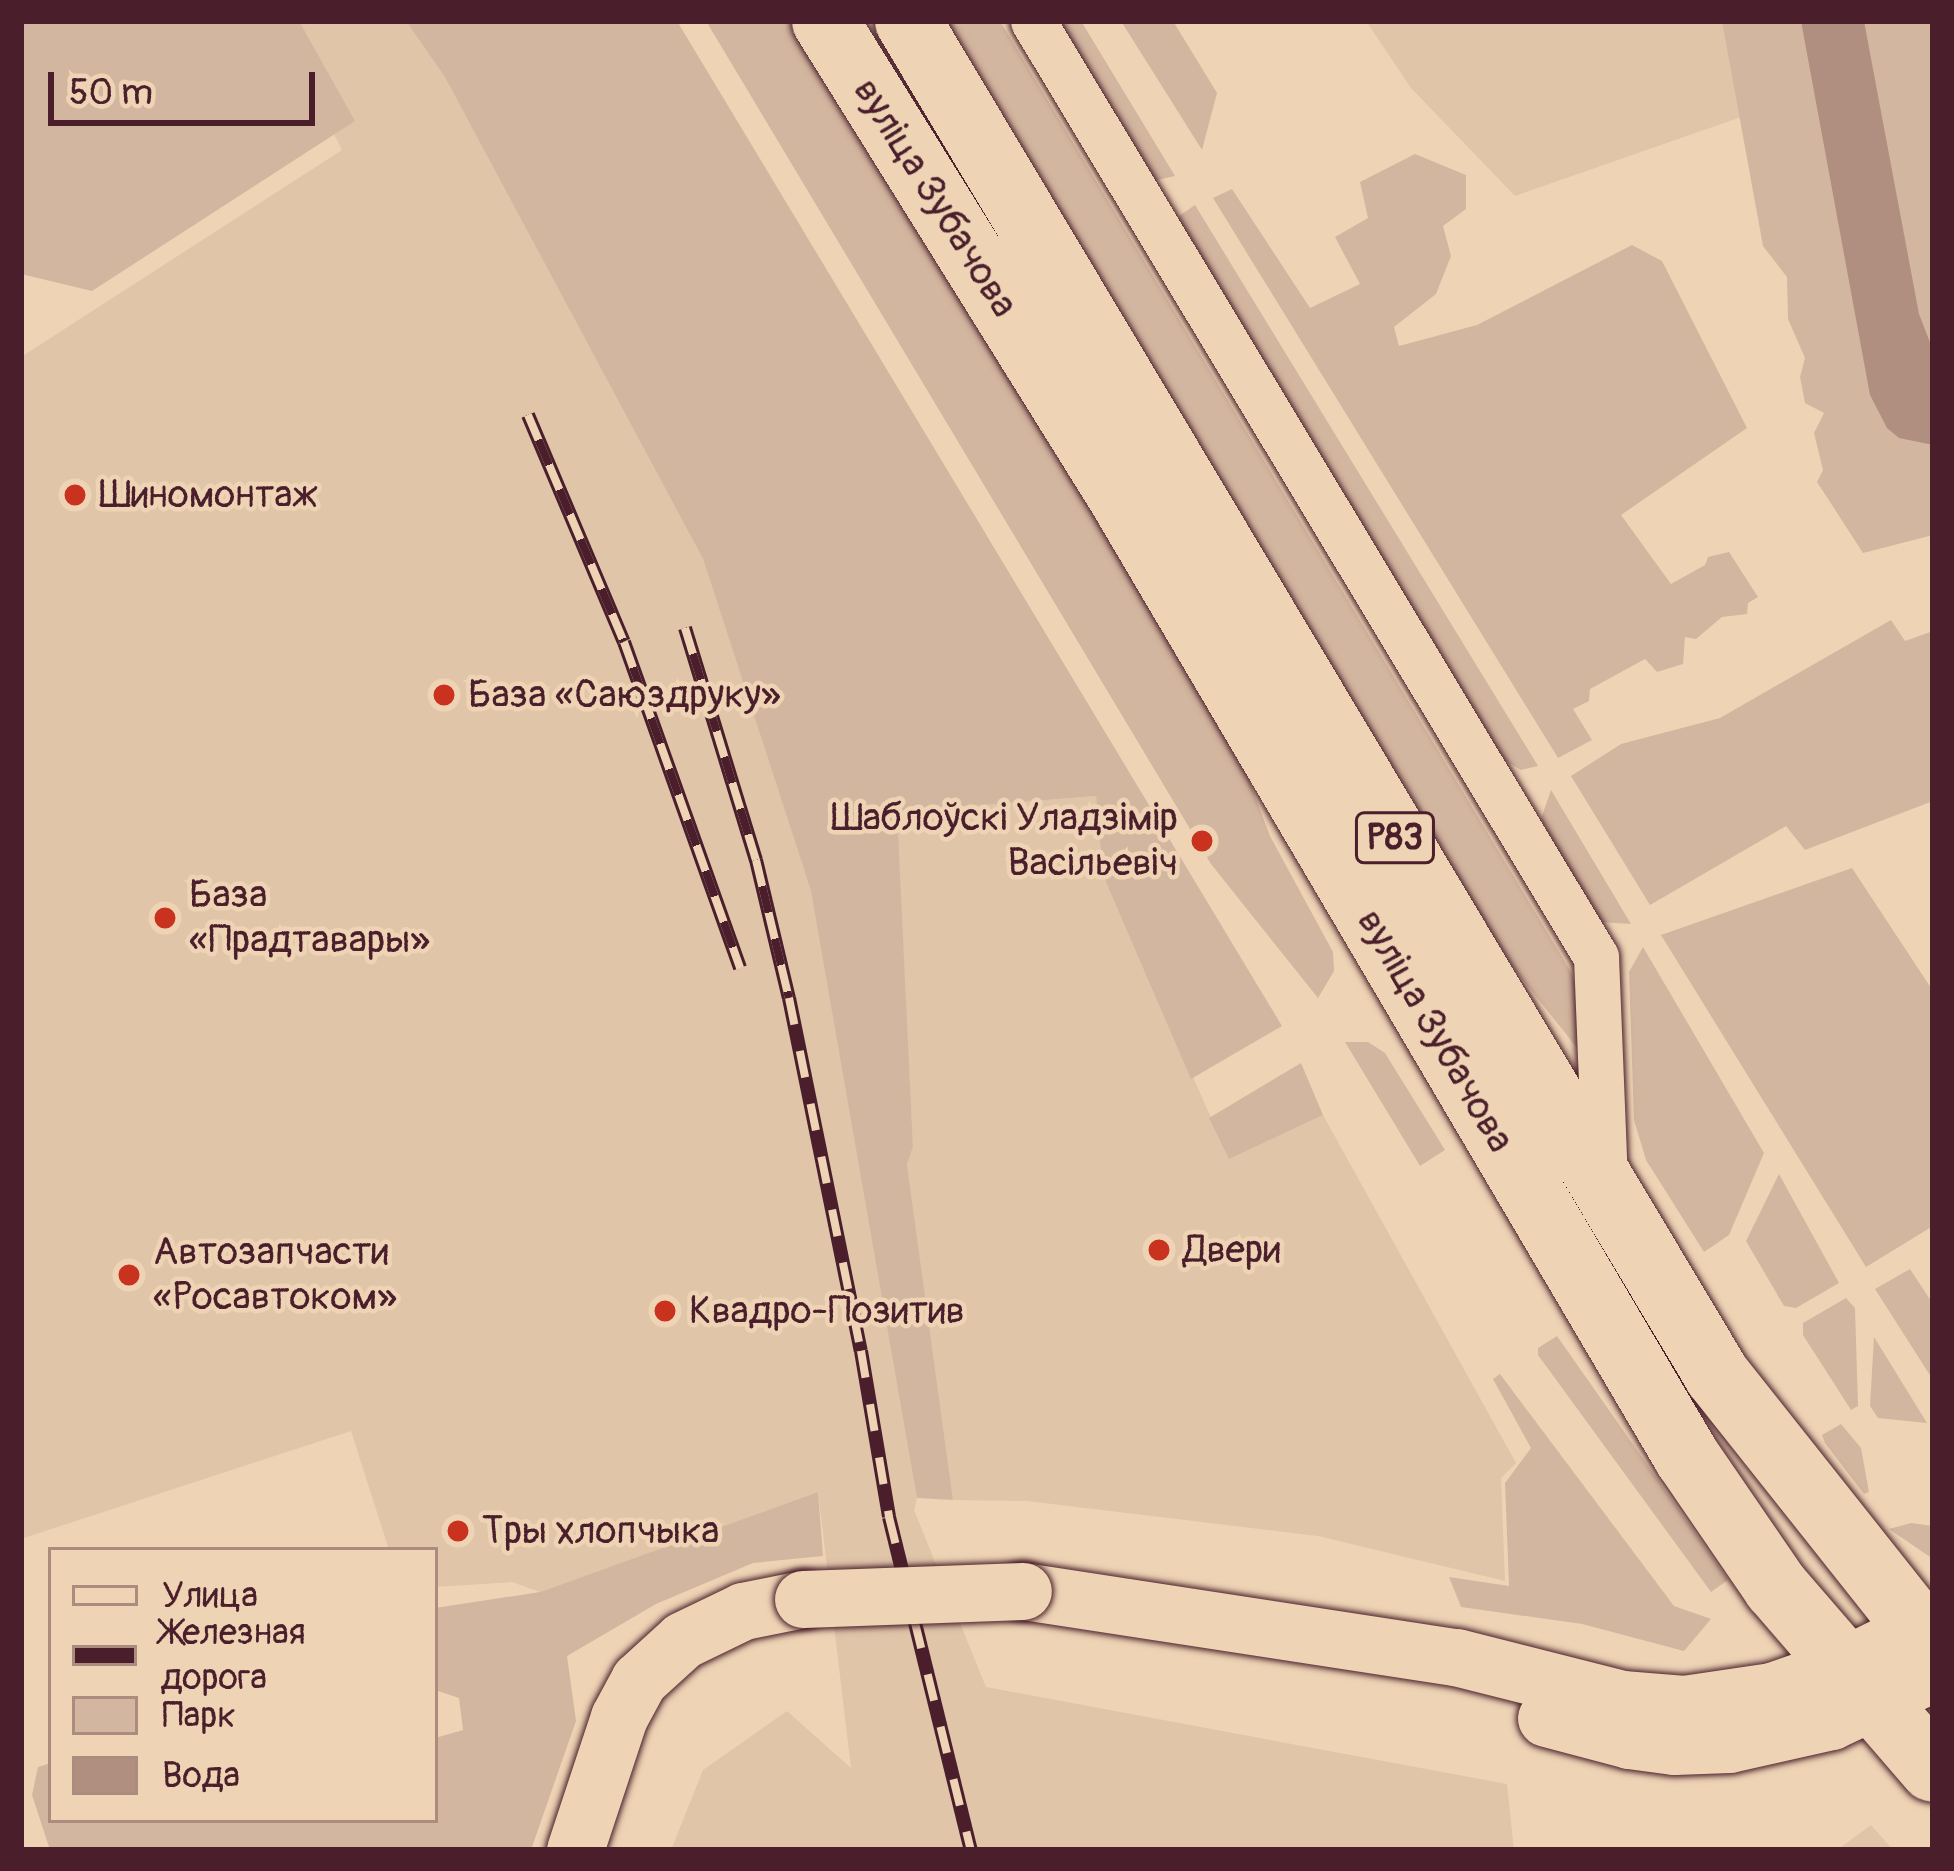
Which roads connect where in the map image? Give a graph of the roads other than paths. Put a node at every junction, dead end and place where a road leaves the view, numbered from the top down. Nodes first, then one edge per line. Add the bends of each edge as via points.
1 (825, 21) edge
2 (908, 21) edge
3 (1033, 21) edge
4 (1605, 1182) junction
5 (1929, 1643) edge
6 (1857, 1684) junction
7 (1933, 1769) edge
8 (575, 1850) edge

1 - 6 highway, вуліца Зубачова / Р83 via 1122,498 1675,1436 1776,1587
2 - 4 highway, вуліца Зубачова / Р83
3 - 4 street via 1596,958
4 - 5 highway, вуліца Зубачова / Р83 via 1720,1381
5 - 6 main road
6 - 7 highway, вуліца Зубачова / Р83
6 - 8 main road, bridge via 1796,1732 1674,1747 1572,1727 1324,1635 1023,1591 803,1599 743,1611 683,1640 640,1679 619,1717

